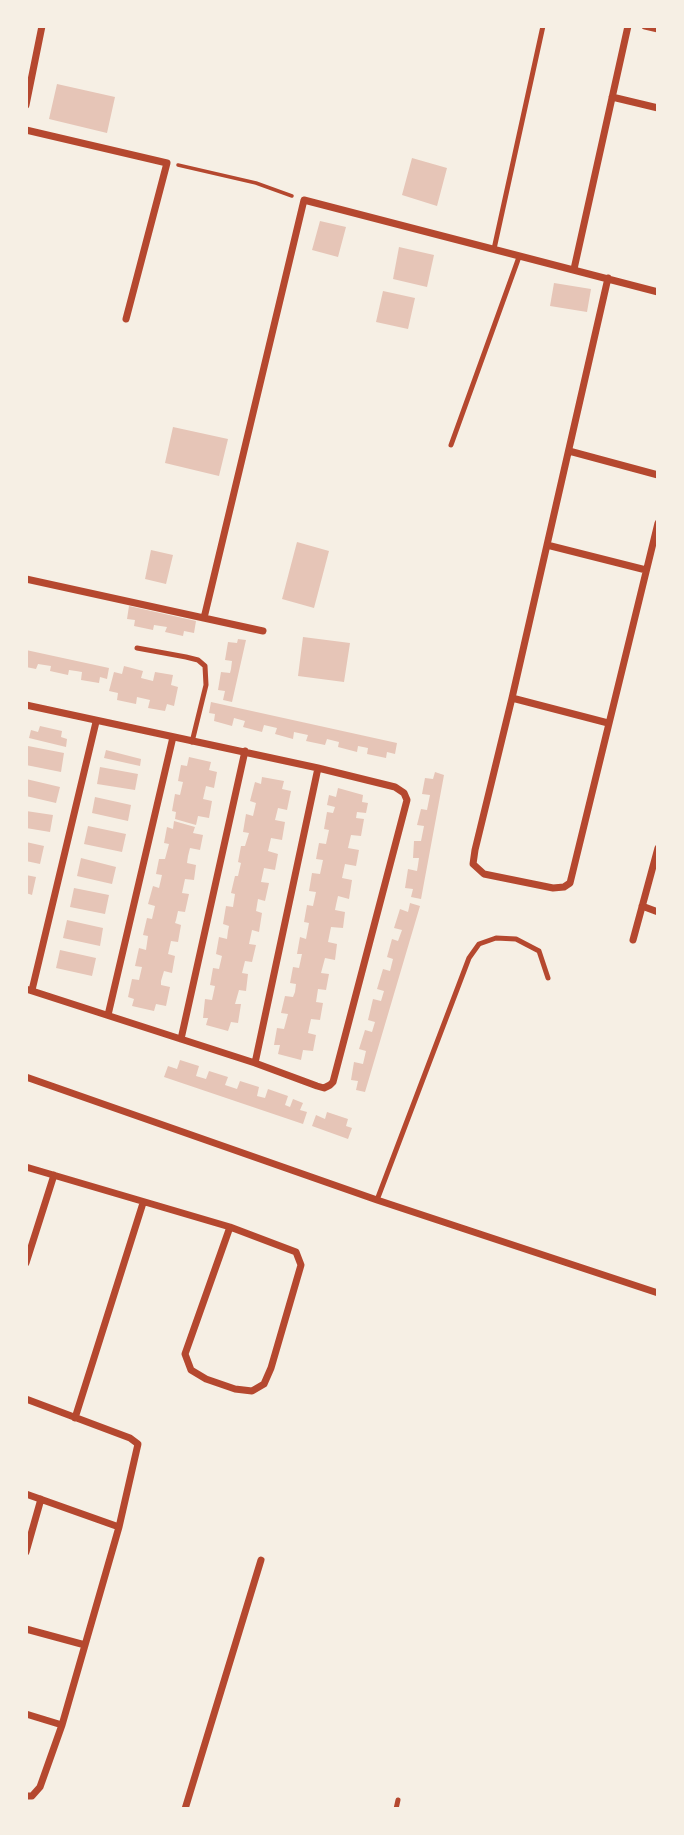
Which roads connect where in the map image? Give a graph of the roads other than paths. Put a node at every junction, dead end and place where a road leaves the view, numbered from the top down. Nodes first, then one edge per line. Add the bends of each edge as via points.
1 (42, 26) edge
2 (543, 26) edge
3 (628, 26) edge
4 (645, 26) edge
5 (658, 29) edge
6 (612, 97) junction
7 (26, 105) edge
8 (658, 108) edge
9 (26, 131) edge
10 (494, 249) junction
11 (519, 257) junction
12 (574, 269) junction
13 (608, 278) junction
14 (658, 292) edge
15 (126, 319) dead end
16 (451, 445) dead end
17 (569, 451) junction
18 (658, 475) edge
19 (658, 523) edge
20 (547, 545) junction
21 (646, 570) junction
22 (26, 579) edge
23 (204, 618) junction
24 (263, 631) dead end
25 (137, 648) dead end
26 (512, 698) junction
27 (26, 705) edge
28 (96, 722) junction
29 (608, 723) junction
30 (173, 737) junction
31 (192, 742) junction
32 (245, 751) junction
33 (318, 768) junction
34 (658, 848) edge
35 (642, 906) junction
36 (658, 912) edge
37 (633, 940) dead end
38 (548, 978) dead end
39 (29, 989) edge
40 (108, 1015) junction
41 (181, 1039) junction
42 (255, 1063) junction
43 (26, 1077) edge
44 (26, 1167) edge
45 (54, 1175) junction
46 (377, 1200) junction
47 (143, 1203) junction
48 (230, 1227) junction
49 (26, 1263) edge
50 (658, 1293) edge
51 (26, 1399) edge
52 (75, 1418) junction
53 (26, 1494) edge
54 (41, 1499) junction
55 (119, 1527) junction
56 (26, 1552) edge
57 (261, 1560) dead end
58 (26, 1629) edge
59 (85, 1645) junction
60 (26, 1714) edge
61 (62, 1725) junction
62 (26, 1796) edge
63 (398, 1800) dead end
64 (185, 1809) edge
65 (396, 1809) edge

1 - 7 street
2 - 10 lane
3 - 6 street
4 - 5 street
6 - 8 street
6 - 12 street
9 - 15 street via 167,163
10 - 11 street
10 - 23 street via 304,200
11 - 12 street
11 - 16 lane
12 - 13 street
13 - 14 street
13 - 17 street
17 - 18 street
17 - 20 street
19 - 21 street
20 - 21 street
20 - 26 street
21 - 29 street
22 - 23 street
23 - 24 street
25 - 31 lane via 198,660 205,666 206,685
26 - 29 street
26 - 29 street via 475,850 473,864 484,874 554,888 570,883
27 - 28 street
28 - 30 street
28 - 39 street
30 - 31 street
30 - 40 street
31 - 32 street
32 - 33 street
32 - 41 street
33 - 42 street
33 - 42 street via 395,787 404,793 406,811 333,1082 324,1088
34 - 35 street
35 - 36 street
35 - 37 street
38 - 46 lane via 539,951 516,939 496,938 479,944 469,958
39 - 40 street
40 - 41 street
41 - 42 street
43 - 46 street
44 - 45 street
45 - 47 street
45 - 49 street
46 - 50 street
47 - 48 street
47 - 52 street
48 - 48 street via 296,1252 301,1265 271,1368 264,1384 252,1391 206,1379 191,1370 185,1354
51 - 52 street
52 - 55 street via 138,1444
53 - 54 street
54 - 55 street
54 - 56 street
55 - 59 street
57 - 64 street
58 - 59 street
59 - 61 street
60 - 61 street
61 - 62 street via 40,1787
63 - 65 lane

